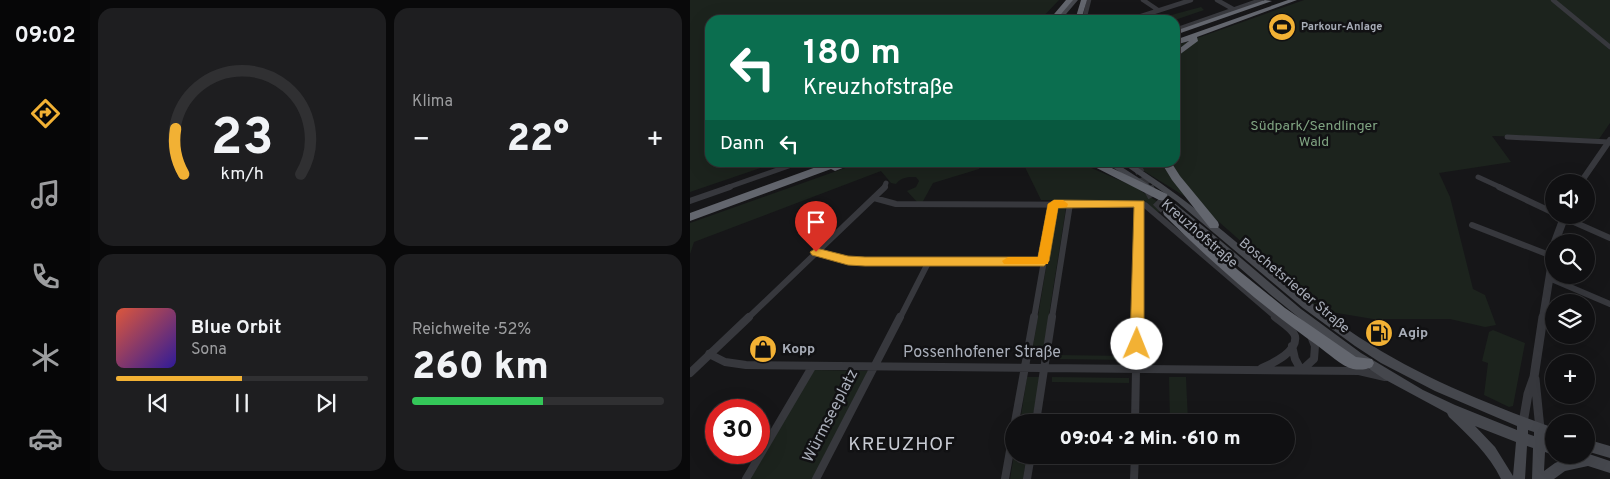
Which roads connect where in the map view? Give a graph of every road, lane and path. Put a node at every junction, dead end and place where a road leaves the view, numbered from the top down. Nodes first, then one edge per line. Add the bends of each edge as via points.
1 (1070, 0) edge
2 (1075, 0) edge
3 (1080, 0) edge
4 (1084, 0) edge
5 (1090, 0) edge
6 (1143, 0) edge
7 (1191, 0) edge
8 (1217, 0) edge
9 (1261, 0) edge
10 (1273, 0) edge
11 (1285, 0) edge
12 (1294, 0) edge
13 (1553, 0) edge
14 (1233, 9) junction
15 (1158, 10) junction
16 (1056, 15) edge
17 (1062, 15) edge
18 (1068, 15) edge
19 (1080, 15) edge
20 (1086, 15) edge
21 (1144, 15) edge
22 (1216, 28) junction
23 (1180, 30) edge
24 (1180, 30) edge
25 (1180, 37) edge
26 (1180, 41) edge
27 (1610, 47) edge
28 (1180, 52) edge
29 (1508, 137) dead end
30 (1609, 141) edge
31 (786, 167) edge
32 (810, 167) edge
33 (828, 167) edge
34 (836, 167) edge
35 (1100, 167) edge
36 (1116, 167) edge
37 (1131, 167) edge
38 (1169, 167) edge
39 (1586, 174) edge
40 (1478, 177) dead end
41 (790, 181) junction
42 (886, 183) dead end
43 (1163, 197) junction
44 (874, 198) junction
45 (690, 201) edge
46 (1054, 204) junction
47 (1070, 204) junction
48 (1140, 204) junction
49 (1545, 209) edge
50 (690, 210) edge
51 (1168, 212) tunnel mouth
52 (690, 216) edge
53 (1579, 224) edge
54 (1214, 225) junction
55 (1472, 225) dead end
56 (1610, 238) edge
57 (1545, 249) edge
58 (816, 252) junction
59 (929, 261) junction
60 (1044, 261) junction
61 (1547, 284) edge
62 (1562, 284) edge
63 (1610, 304) edge
64 (1305, 330) junction
65 (1292, 346) junction
66 (709, 354) junction
67 (1367, 363) junction
68 (1025, 366) junction
69 (1045, 366) junction
70 (812, 367) junction
71 (874, 367) junction
72 (1136, 367) junction
73 (1258, 369) junction
74 (1302, 370) junction
75 (690, 374) edge
76 (1534, 377) junction
77 (1394, 381) junction
78 (1445, 406) junction
79 (1016, 414) edge
80 (1037, 414) edge
81 (1135, 414) edge
82 (1523, 423) junction
83 (1540, 429) junction
84 (1545, 431) edge
85 (1521, 438) junction
86 (1539, 444) junction
87 (1545, 446) edge
88 (1595, 448) edge
89 (1610, 452) edge
90 (1595, 462) edge
91 (1008, 464) edge
92 (1030, 464) edge
93 (1135, 464) edge
94 (1566, 464) edge
95 (1610, 467) edge
96 (746, 479) edge
97 (816, 479) edge
98 (1005, 479) edge
99 (1027, 479) edge
100 (1134, 479) edge
101 (1508, 479) edge
102 (1519, 479) edge
103 (1538, 479) edge
104 (1546, 479) edge

1 - 16 highway
2 - 17 main road
3 - 18 main road
4 - 19 highway
5 - 20 street
6 - 15 street
7 - 15 street
8 - 14 street
9 - 14 street
10 - 24 highway
11 - 25 highway
12 - 22 highway
13 - 27 street
14 - 23 street
15 - 21 street
22 - 26 highway
22 - 28 highway
29 - 30 street
30 - 39 street
31 - 45 street
32 - 50 highway
33 - 41 highway
34 - 41 highway
35 - 43 highway
36 - 43 main road, Boschetsrieder Straße
37 - 54 main road, Boschetsrieder Straße via 1174,194
38 - 54 highway
40 - 49 street
41 - 52 highway
42 - 44 street via 887,186
43 - 67 main road, Boschetsrieder Straße via 1297,312
44 - 46 street, Kreuzhofstraße via 896,204
44 - 58 street
46 - 47 street, Kreuzhofstraße
46 - 60 street
47 - 48 street, Kreuzhofstraße
47 - 69 street
48 - 65 street, Kreuzhofstraße via 1157,213 1288,326 1296,338
48 - 72 street
51 - 64 highway via 1216,258
53 - 56 street
54 - 82 main road, Boschetsrieder Straße via 1317,313 1367,349 1415,378
55 - 57 street
58 - 59 street via 848,260
58 - 66 street
59 - 60 street
59 - 71 street, Würmseeplatz
60 - 68 street
61 - 76 street
62 - 63 street
64 - 67 highway via 1354,363
64 - 74 street via 1312,337 1315,352 1311,364
65 - 73 street via 1273,362
65 - 74 street
66 - 70 street, Possenhofener Straße via 725,362 746,366
66 - 75 street
67 - 77 main road, Boschetsrieder Straße
68 - 69 street, Possenhofener Straße
68 - 71 street, Possenhofener Straße
68 - 79 street
69 - 72 street, Possenhofener Straße
69 - 80 street
70 - 71 street, Possenhofener Straße
70 - 96 street
71 - 97 street, Würmseeplatz
72 - 73 street, Possenhofener Straße
72 - 81 street
73 - 74 street, Possenhofener Straße
74 - 77 street, Possenhofener Straße via 1359,371
76 - 82 street
76 - 83 street
77 - 78 main road, Boschetsrieder Straße
78 - 85 main road, Boschetsrieder Straße
78 - 101 main road via 1488,446
82 - 83 main road, Boschetsrieder Straße
82 - 85 main road
83 - 84 main road, Boschetsrieder Straße
83 - 86 main road
85 - 86 main road, Boschetsrieder Straße
85 - 102 main road
86 - 87 main road, Boschetsrieder Straße
86 - 103 main road
88 - 89 main road
90 - 95 main road
91 - 98 street
92 - 99 street
93 - 100 street
94 - 104 main road via 1556,468

